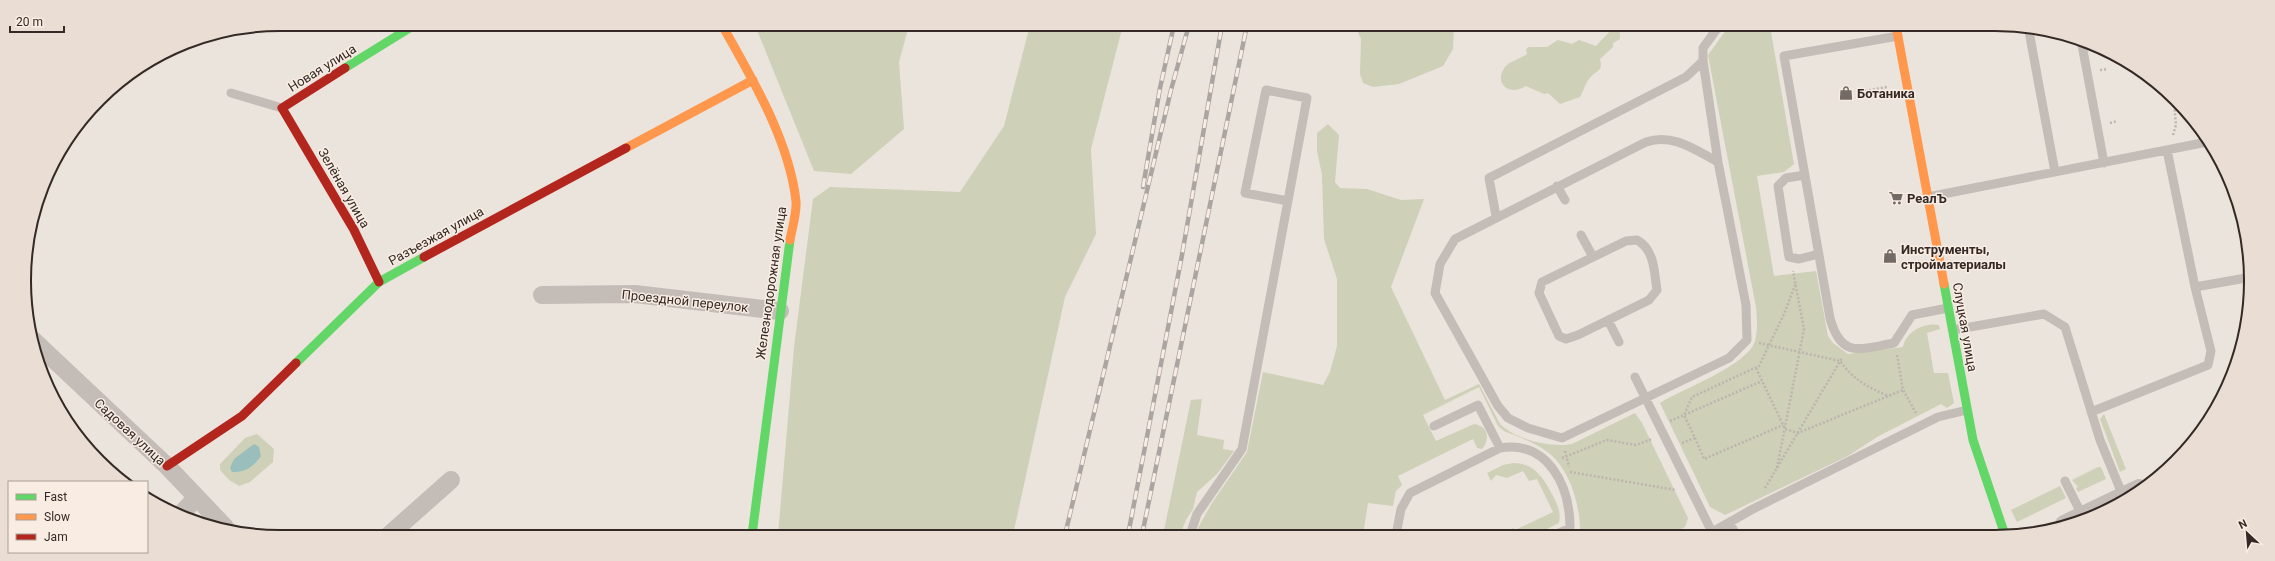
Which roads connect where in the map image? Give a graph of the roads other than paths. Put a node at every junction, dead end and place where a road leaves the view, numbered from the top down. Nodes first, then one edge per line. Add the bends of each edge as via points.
1 (405, 31) edge
2 (725, 31) edge
3 (1715, 31) edge
4 (1897, 31) edge
5 (2029, 33) edge
6 (1898, 36) junction
7 (2083, 47) edge
8 (1703, 61) junction
9 (753, 80) junction
10 (231, 93) dead end
11 (282, 108) junction
12 (2203, 143) edge
13 (2167, 150) junction
14 (1718, 162) junction
15 (2104, 163) junction
16 (2055, 172) junction
17 (1805, 175) junction
18 (1558, 186) junction
19 (1928, 197) junction
20 (1564, 200) dead end
21 (1288, 201) junction
22 (1496, 216) junction
23 (1581, 235) dead end
24 (1819, 254) junction
25 (1593, 257) junction
26 (2244, 278) edge
27 (380, 282) junction
28 (2195, 287) junction
29 (542, 296) dead end
30 (1949, 308) junction
31 (780, 311) junction
32 (1608, 320) junction
33 (1953, 330) junction
34 (1619, 342) dead end
35 (40, 347) edge
36 (1635, 377) dead end
37 (1646, 399) junction
38 (1967, 410) junction
39 (2091, 412) junction
40 (1434, 426) dead end
41 (1500, 448) junction
42 (167, 466) junction
43 (451, 480) dead end
44 (2064, 481) dead end
45 (2122, 495) edge
46 (196, 498) junction
47 (184, 511) edge
48 (2082, 515) edge
49 (220, 522) edge
50 (1730, 524) junction
51 (2003, 529) edge
52 (395, 530) edge
53 (753, 530) edge
54 (1192, 530) edge
55 (1397, 530) edge
56 (1570, 530) edge
57 (1707, 530) edge
58 (1717, 530) edge
59 (1733, 530) edge

1 - 11 street, Новая улица
2 - 9 street, Железнодорожная улица
3 - 8 lane via 1703,48
4 - 6 street, Слуцкая улица
5 - 16 lane
6 - 17 lane via 1784,56
6 - 19 street, Слуцкая улица
7 - 15 lane
8 - 14 lane
8 - 22 lane via 1686,77 1489,178
9 - 27 street, Разъезжая улица
9 - 31 street, Железнодорожная улица via 791,175 796,203
10 - 11 lane
11 - 27 street, Зелёная улица via 354,230
12 - 13 lane
13 - 15 lane
13 - 28 lane
14 - 18 lane via 1668,138 1658,138
14 - 37 lane via 1746,305 1747,340 1729,358
15 - 16 lane
16 - 19 lane
17 - 24 lane
17 - 24 lane via 1786,178 1778,186 1790,257 1799,259
18 - 20 lane
18 - 22 lane
19 - 30 street, Слуцкая улица
21 - 21 lane via 1307,98 1266,90 1245,193
21 - 54 lane via 1242,449 1197,514
22 - 37 lane via 1455,239 1440,264 1435,293 1498,406 1508,418 1528,428 1562,438
23 - 25 lane
24 - 30 lane via 1834,331 1838,340 1848,348 1856,350 1894,343 1912,315
25 - 32 lane via 1626,241 1637,240 1646,245 1650,254 1657,290 1649,300
25 - 32 lane via 1542,282 1539,293 1559,336 1566,339
26 - 28 lane
27 - 42 street, Разъезжая улица via 242,416
28 - 39 lane via 2211,351 2208,366
29 - 31 street, Проездной переулок via 635,294
30 - 33 street, Слуцкая улица
31 - 53 street, Железнодорожная улица
32 - 34 lane
33 - 38 street, Слуцкая улица
33 - 39 lane via 2044,314 2065,327
35 - 42 street, Садовая улица
36 - 37 lane
37 - 57 lane
38 - 50 lane via 1938,417 1751,510
38 - 51 street, Слуцкая улица via 1985,480
39 - 45 lane
40 - 41 lane via 1478,405
41 - 55 lane via 1410,493 1401,509
41 - 56 lane via 1518,448 1537,454 1556,472 1564,487 1569,506
42 - 46 street, Садовая улица
43 - 52 street
44 - 48 lane
46 - 47 street
46 - 49 street, Садовая улица
50 - 58 lane
50 - 59 lane

